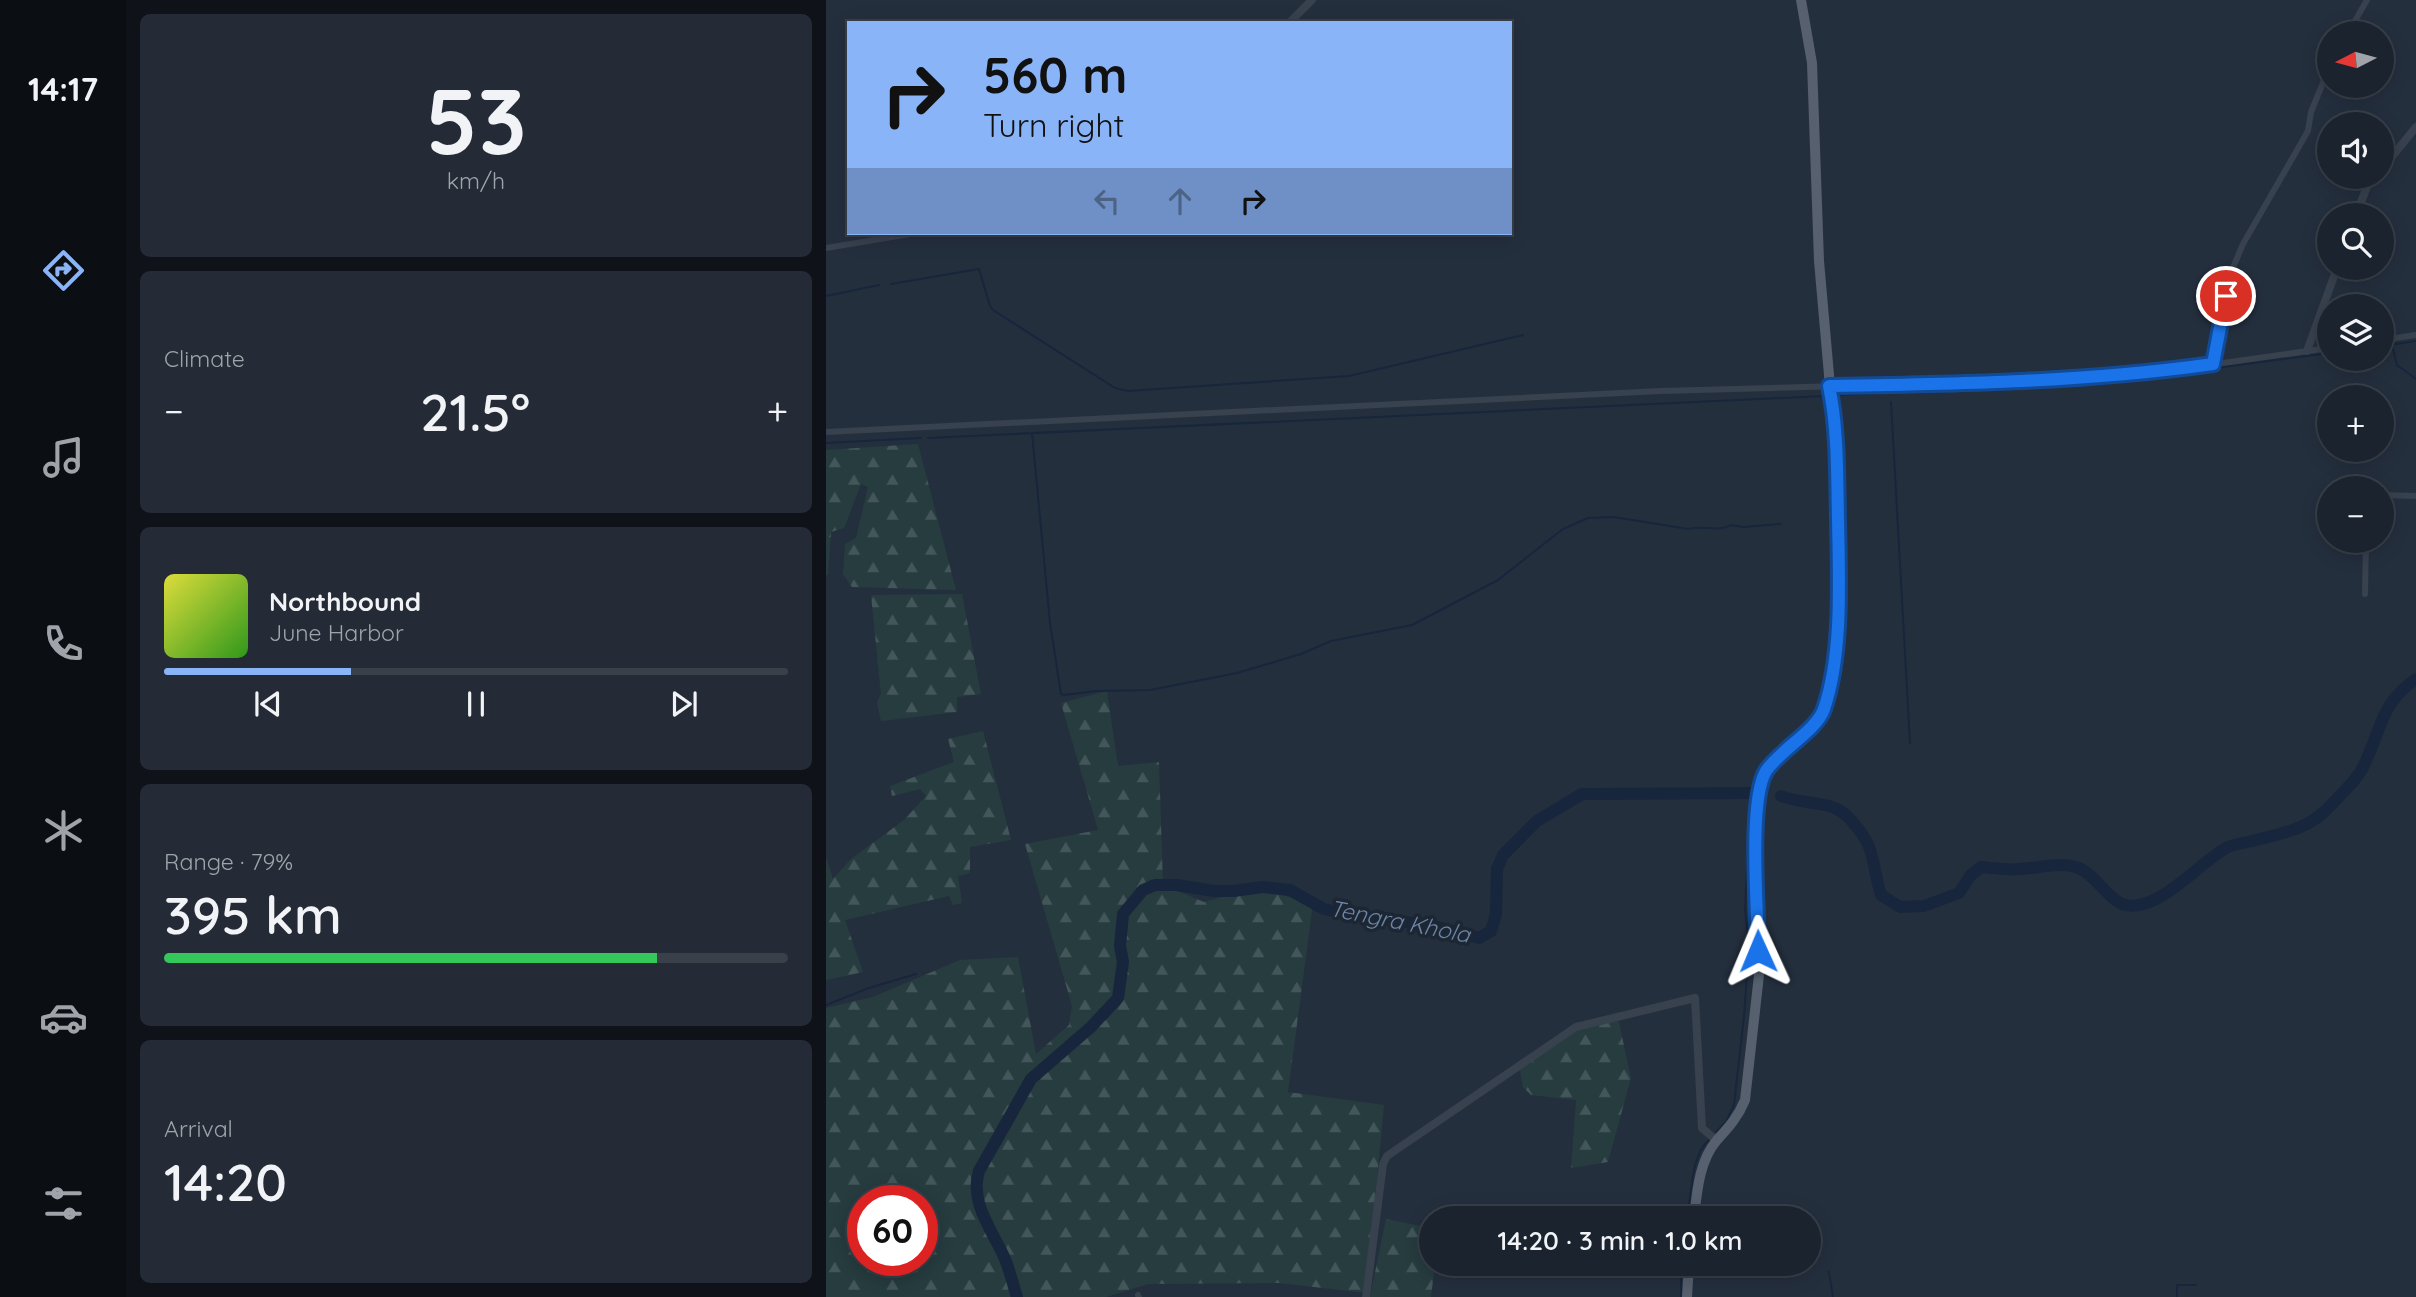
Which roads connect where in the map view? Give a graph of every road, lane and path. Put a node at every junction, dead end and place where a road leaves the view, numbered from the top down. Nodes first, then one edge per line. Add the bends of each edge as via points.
1 (1312, 0) edge
2 (1801, 0) edge
3 (2367, 0) edge
4 (1291, 21) edge
5 (2355, 21) edge
6 (2317, 97) edge
7 (2416, 127) edge
8 (2394, 154) edge
9 (904, 235) edge
10 (826, 248) edge
11 (2333, 280) edge
12 (2416, 335) edge
13 (2394, 338) edge
14 (2317, 350) edge
15 (2308, 351) junction
16 (2213, 364) junction
17 (1829, 386) junction
18 (826, 432) edge
19 (2394, 495) edge
20 (2416, 496) edge
21 (2366, 553) edge
22 (2365, 594) dead end
23 (1717, 1141) junction
24 (1696, 1206) edge
25 (1688, 1276) edge
26 (1366, 1297) edge
27 (1687, 1297) edge

1 - 4 street
2 - 17 main road via 1812,63 1818,261
3 - 5 street
6 - 16 street via 2308,131 2232,270
7 - 8 street
9 - 10 street
11 - 15 street
12 - 13 street
14 - 15 street
15 - 16 street
16 - 17 street via 2078,377
17 - 18 street
17 - 23 main road via 1837,467 1840,589 1829,692 1823,713 1778,757 1762,782 1757,812 1759,975 1748,1078 1737,1118
19 - 20 street
21 - 22 street
23 - 24 main road via 1702,1168
23 - 26 street via 1702,1128 1695,998 1576,1027 1387,1156
25 - 27 main road

